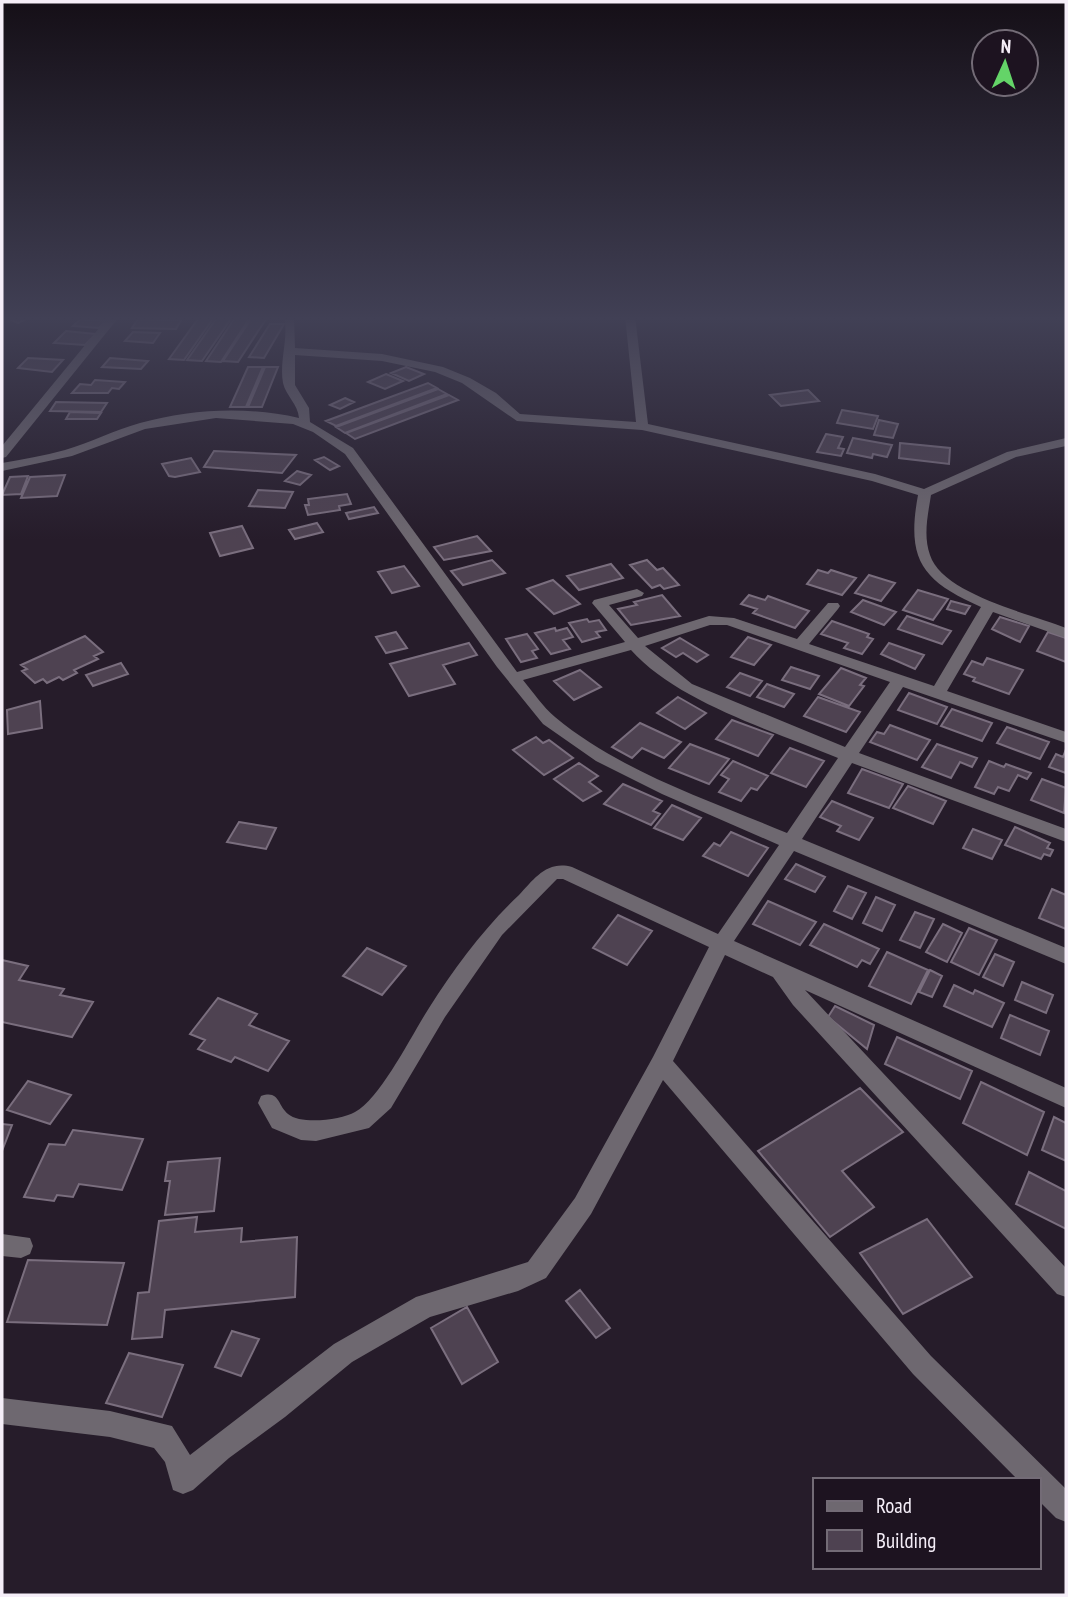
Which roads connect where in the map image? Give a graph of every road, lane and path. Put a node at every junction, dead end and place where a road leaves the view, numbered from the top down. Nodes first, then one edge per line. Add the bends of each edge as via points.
1 (54, 391) edge
2 (291, 391) edge
3 (486, 391) edge
4 (638, 391) edge
5 (303, 424) junction
6 (642, 426) junction
7 (1066, 442) edge
8 (2, 454) edge
9 (2, 467) edge
10 (925, 493) junction
11 (636, 593) dead end
12 (832, 606) dead end
13 (989, 606) junction
14 (1066, 634) edge
15 (635, 644) junction
16 (799, 646) junction
17 (513, 678) junction
18 (898, 682) junction
19 (937, 694) junction
20 (1066, 738) edge
21 (848, 755) junction
22 (1066, 836) edge
23 (790, 842) junction
24 (724, 944) junction
25 (1066, 956) edge
26 (780, 971) junction
27 (661, 1063) junction
28 (1066, 1098) edge
29 (269, 1103) dead end
30 (1065, 1283) edge
31 (2, 1411) edge
32 (1036, 1478) edge
33 (1040, 1482) edge
34 (1066, 1508) edge

1 - 8 street
2 - 5 street via 305,409
3 - 6 street via 517,417
4 - 6 street
5 - 9 street via 242,414 192,416 142,426 68,453
5 - 17 street via 349,451
6 - 10 street
7 - 10 street via 1045,443 1012,454
10 - 13 street via 919,525 927,566
11 - 15 street via 599,603
12 - 16 street
13 - 14 street
13 - 19 street
15 - 16 street via 709,620 729,621
15 - 17 street
15 - 21 street via 686,688
16 - 18 street
17 - 23 street via 549,720 601,757
18 - 19 street
18 - 21 street
19 - 20 street
21 - 22 street
21 - 23 street
23 - 24 street
23 - 25 street
24 - 26 street
24 - 27 street via 709,963
24 - 29 street via 565,872 552,873 495,930 383,1101 361,1121 301,1130 281,1121
26 - 28 street
26 - 30 street via 874,1081
27 - 31 street via 583,1206 537,1270 425,1306 344,1353 183,1480 177,1456 162,1436 110,1423
27 - 32 street via 922,1365
33 - 34 street

